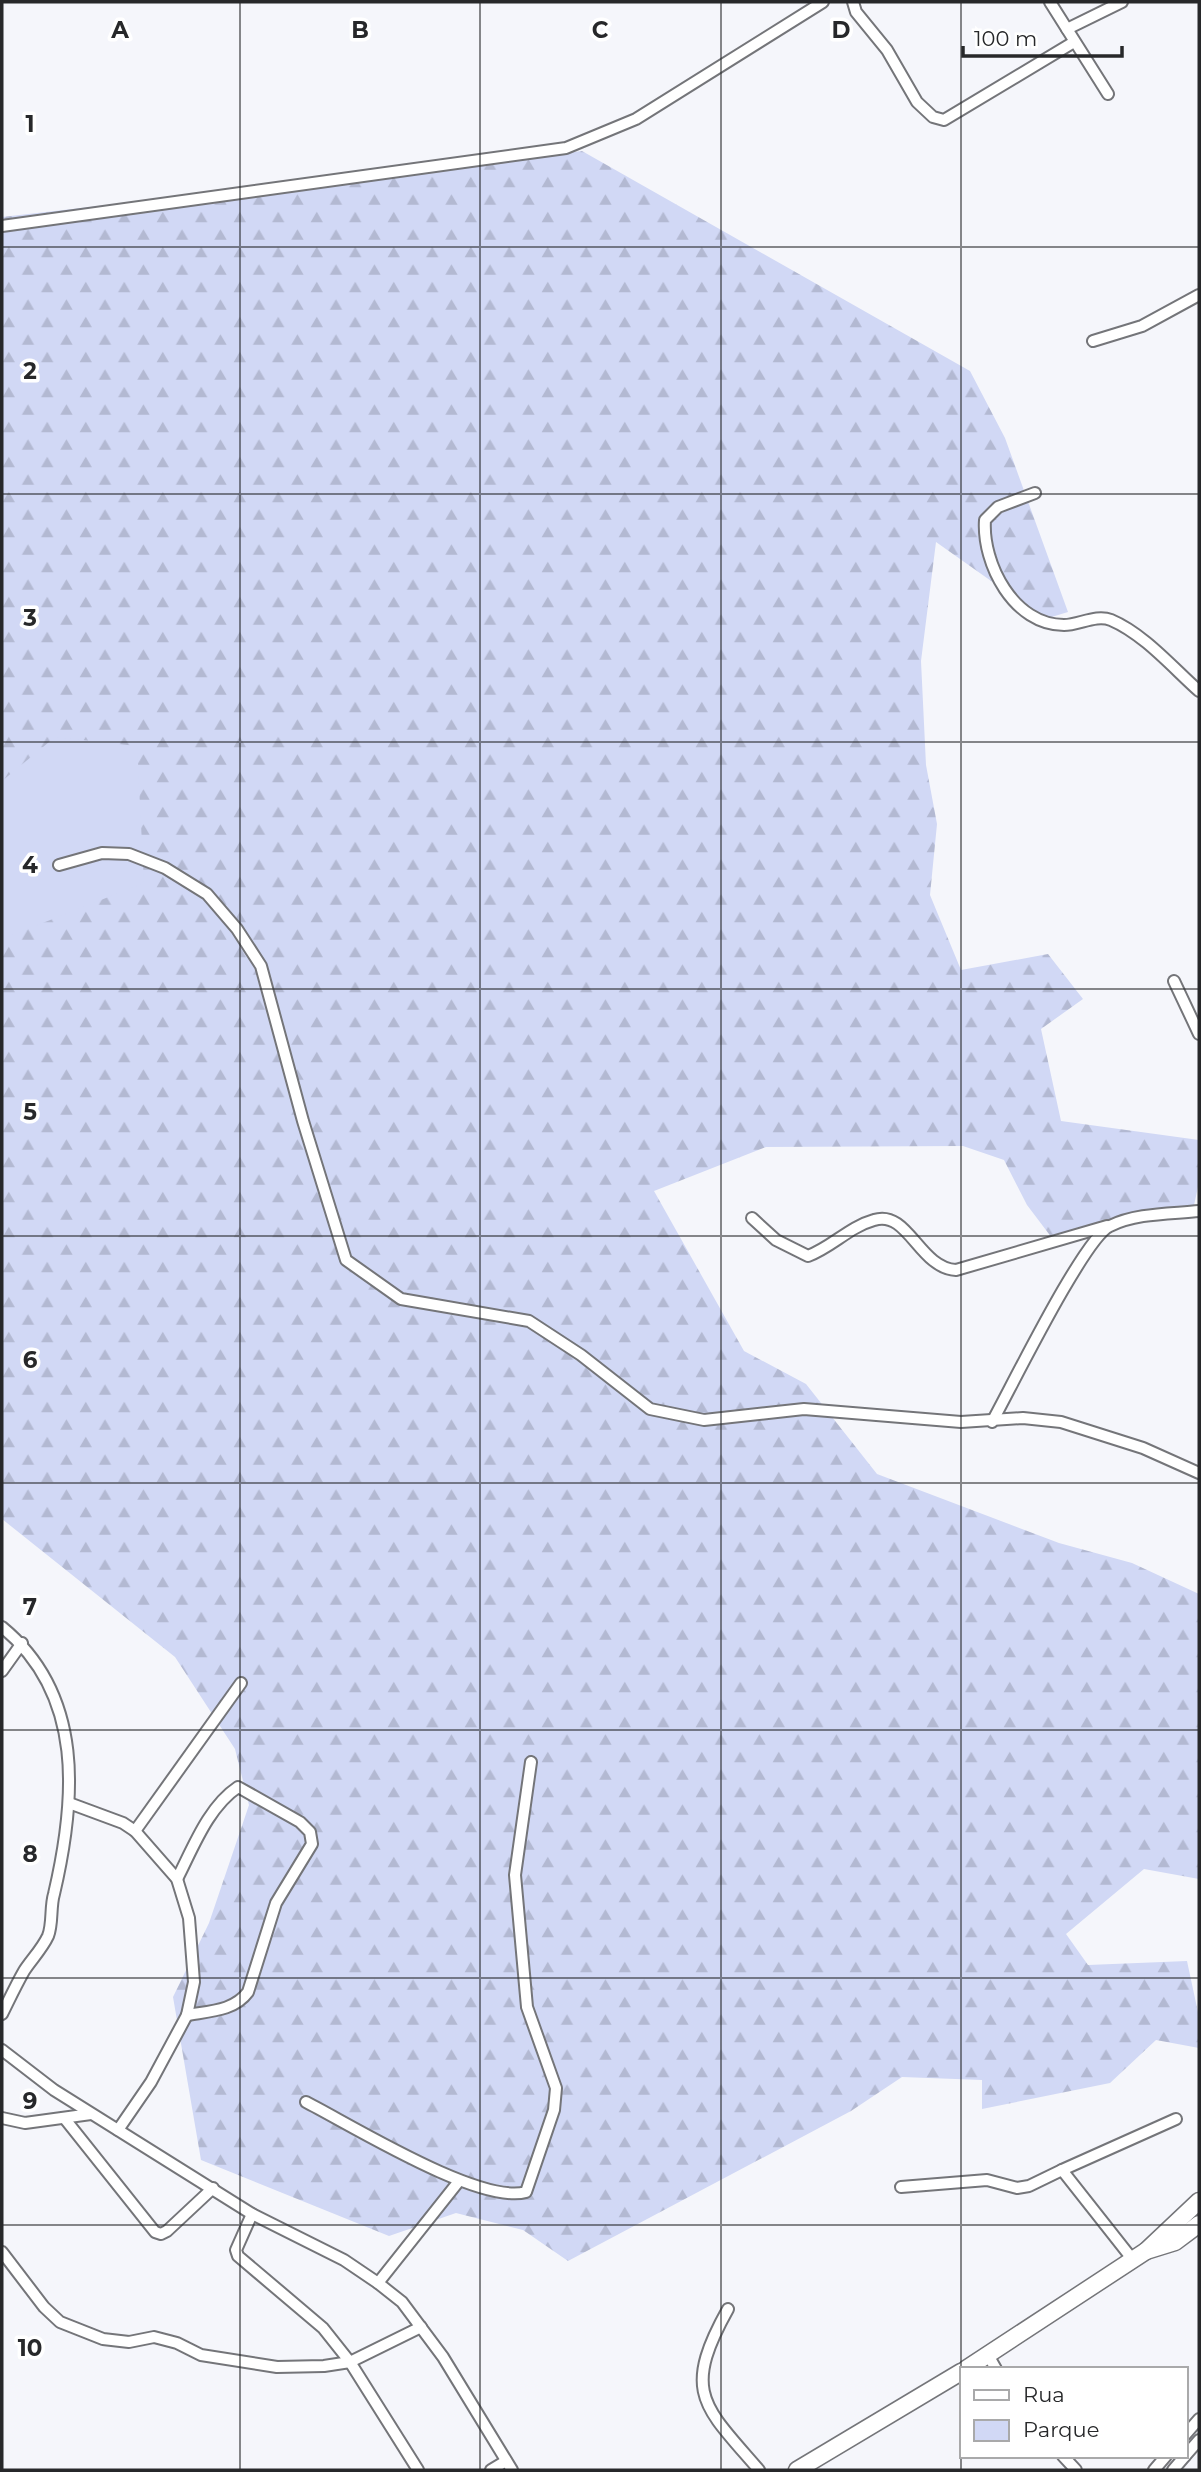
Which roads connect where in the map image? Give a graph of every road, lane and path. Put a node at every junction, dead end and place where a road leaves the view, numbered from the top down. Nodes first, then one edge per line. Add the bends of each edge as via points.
1 (823, 2) edge
2 (853, 2) edge
3 (1050, 2) edge
4 (1122, 2) edge
5 (1067, 29) junction
6 (1074, 42) junction
7 (1108, 94) dead end
8 (2, 226) edge
9 (1199, 295) edge
10 (1093, 341) dead end
11 (1035, 493) dead end
12 (1199, 691) edge
13 (59, 865) dead end
14 (1174, 981) dead end
15 (1199, 1034) edge
16 (1199, 1210) edge
17 (752, 1218) dead end
18 (1107, 1226) junction
19 (992, 1422) junction
20 (1199, 1473) edge
21 (2, 1627) edge
22 (22, 1643) junction
23 (2, 1671) edge
24 (241, 1683) dead end
25 (531, 1762) dead end
26 (69, 1803) junction
27 (135, 1831) junction
28 (177, 1879) junction
29 (2, 2014) edge
30 (187, 2015) junction
31 (2, 2050) edge
32 (306, 2102) dead end
33 (92, 2114) junction
34 (2, 2118) edge
35 (65, 2119) junction
36 (1176, 2119) dead end
37 (118, 2130) junction
38 (1062, 2170) junction
39 (459, 2181) junction
40 (901, 2187) dead end
41 (213, 2188) junction
42 (1199, 2201) edge
43 (253, 2214) junction
44 (1199, 2224) edge
45 (2, 2252) edge
46 (1140, 2256) junction
47 (378, 2283) junction
48 (728, 2309) dead end
49 (421, 2327) junction
50 (350, 2362) junction
51 (992, 2362) edge
52 (973, 2367) edge
53 (960, 2373) edge
54 (1199, 2420) edge
55 (1187, 2433) edge
56 (1199, 2440) edge
57 (1187, 2454) edge
58 (509, 2466) edge
59 (418, 2470) edge
60 (491, 2470) edge
61 (760, 2470) edge
62 (797, 2470) edge

1 - 8 street via 636,119 566,148
2 - 6 street via 916,102 944,120
3 - 5 street
4 - 5 street
5 - 6 street
6 - 7 street
9 - 10 street via 1142,326
11 - 12 street via 998,507 985,520 984,537 1009,597 1039,620 1063,625 1107,618 1124,626
13 - 19 street via 102,853 129,854 165,868 207,894 237,929 261,966 346,1260 401,1299 529,1321 650,1409 704,1420 804,1409
14 - 15 street
16 - 18 street
17 - 18 street via 776,1240 808,1256 876,1219 891,1219 942,1269 956,1270
18 - 19 street via 1078,1262
19 - 20 street via 1023,1418 1062,1422 1143,1448
21 - 22 street
22 - 23 street
22 - 26 street via 62,1719 71,1777
24 - 27 street
25 - 39 street via 515,1875 527,2007 556,2088 554,2110 526,2192 515,2195
26 - 27 street
26 - 29 street via 48,1935
27 - 28 street
28 - 30 street via 189,1918 194,1982
28 - 30 street via 206,1822 238,1787 310,1832 312,1844 276,1903 248,1992 239,2003
30 - 37 street via 151,2082
31 - 33 street
32 - 39 street
33 - 35 street
33 - 37 street
34 - 35 street via 25,2123
35 - 41 street via 155,2232 167,2231
36 - 38 street
37 - 41 street
38 - 40 street via 1017,2188 987,2180
38 - 46 street
39 - 47 street
41 - 43 street
42 - 46 main road
43 - 47 street via 344,2260
43 - 50 street via 236,2250 238,2256 323,2328
44 - 46 main road via 1175,2242
45 - 50 street via 60,2322 103,2339 129,2342 154,2337 201,2355 277,2367
46 - 51 main road
47 - 49 street via 402,2302
48 - 61 street via 704,2367 702,2395 712,2415
49 - 50 street
49 - 58 street
50 - 59 street
51 - 52 main road
53 - 62 main road
54 - 55 street
56 - 57 street
58 - 60 street

